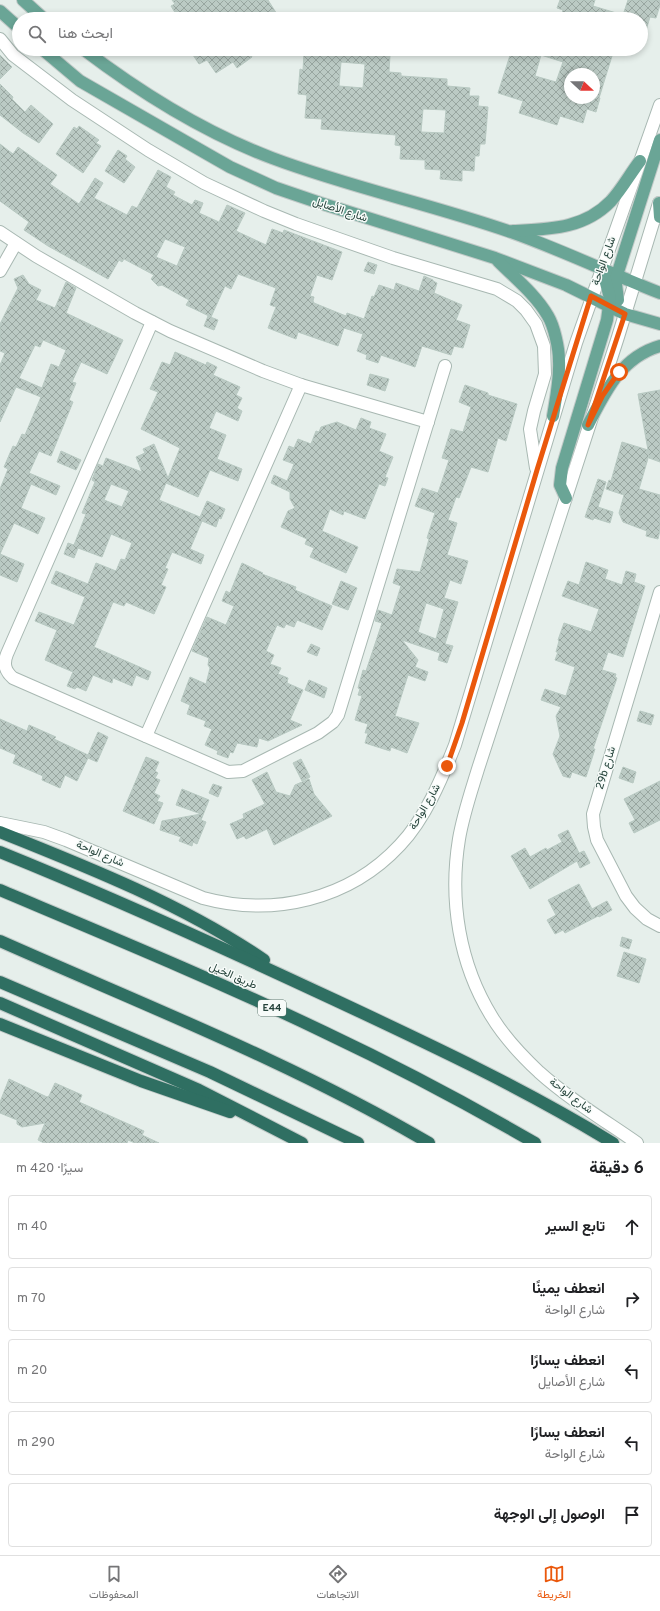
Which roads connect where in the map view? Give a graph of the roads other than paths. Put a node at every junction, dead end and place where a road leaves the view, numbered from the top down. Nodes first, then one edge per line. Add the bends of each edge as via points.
1 (23, 0) edge
2 (0, 11) edge
3 (36, 12) edge
4 (12, 22) edge
5 (0, 39) edge
6 (12, 54) edge
7 (14, 56) edge
8 (51, 56) edge
9 (93, 56) edge
10 (660, 105) edge
11 (660, 140) edge
12 (640, 161) junction
13 (659, 200) edge
14 (660, 217) edge
15 (508, 231) junction
16 (0, 232) edge
17 (16, 243) junction
18 (495, 258) junction
19 (602, 268) junction
20 (0, 271) edge
21 (617, 275) junction
22 (635, 283) junction
23 (660, 293) edge
24 (591, 296) junction
25 (610, 306) junction
26 (625, 314) junction
27 (152, 322) junction
28 (660, 324) edge
29 (660, 346) edge
30 (445, 366) dead end
31 (301, 385) junction
32 (553, 416) junction
33 (428, 422) junction
34 (588, 425) junction
35 (537, 470) junction
36 (566, 498) junction
37 (660, 592) edge
38 (146, 736) junction
39 (0, 823) edge
40 (0, 832) edge
41 (0, 852) edge
42 (0, 890) edge
43 (660, 926) edge
44 (0, 941) edge
45 (291, 980) junction
46 (0, 982) edge
47 (0, 1003) edge
48 (0, 1024) edge
49 (260, 1120) junction
50 (302, 1143) edge
51 (358, 1143) edge
52 (430, 1143) edge
53 (535, 1143) edge
54 (613, 1143) edge
55 (637, 1143) edge

1 - 3 main road
2 - 4 main road
5 - 6 street
7 - 35 street via 72,100 148,150 204,182 296,224 394,258 491,287 517,301 536,324 544,346 545,374 530,429
8 - 18 main road, شارع الأصايل via 80,80 230,167 269,185
9 - 15 main road via 172,110 272,158
10 - 12 street, شارع الواحة
11 - 21 main road
12 - 15 main road via 612,200 588,219 558,228
12 - 19 street, شارع الواحة
13 - 14 main road
13 - 22 street, شارع الواحة
15 - 19 main road
16 - 17 street
17 - 20 street
17 - 27 street
18 - 24 main road, شارع الأصايل
18 - 32 main road via 549,317 559,360
19 - 21 main road
19 - 24 street, شارع الواحة
19 - 25 main road
21 - 22 main road
21 - 26 main road via 616,292
22 - 23 main road
22 - 26 street, شارع الواحة
24 - 25 main road, شارع الأصايل
24 - 32 street, شارع الواحة
25 - 26 main road, شارع الأصايل
25 - 36 main road via 562,468 560,485
26 - 28 main road, شارع الأصايل
26 - 34 street, شارع الواحة
27 - 31 street
27 - 38 street via 4,660 5,667 13,678
29 - 34 main road via 643,353 619,372 603,395
30 - 33 street
31 - 33 street
31 - 38 street
32 - 35 street, شارع الواحة
33 - 38 street via 342,706 333,722 305,740 236,773 221,770
34 - 36 street, شارع الواحة
35 - 39 street, شارع الواحة via 447,766 426,807 401,845 376,867 334,891 303,901 274,906 233,904 202,898 44,832
36 - 55 street, شارع الواحة via 465,814 457,858 456,910 463,947 475,984 492,1018 526,1059 553,1084
37 - 43 street, 29b شارع via 593,814 597,840 626,896 634,908
40 - 45 highway via 124,884 162,903 242,946
41 - 45 highway via 170,924
42 - 53 highway, طريق الخيل / E44 via 323,1031 417,1078
44 - 52 highway via 279,1065
45 - 54 highway via 485,1072
46 - 51 highway via 203,1069
47 - 49 highway via 179,1081
48 - 49 highway via 155,1086
49 - 50 highway

